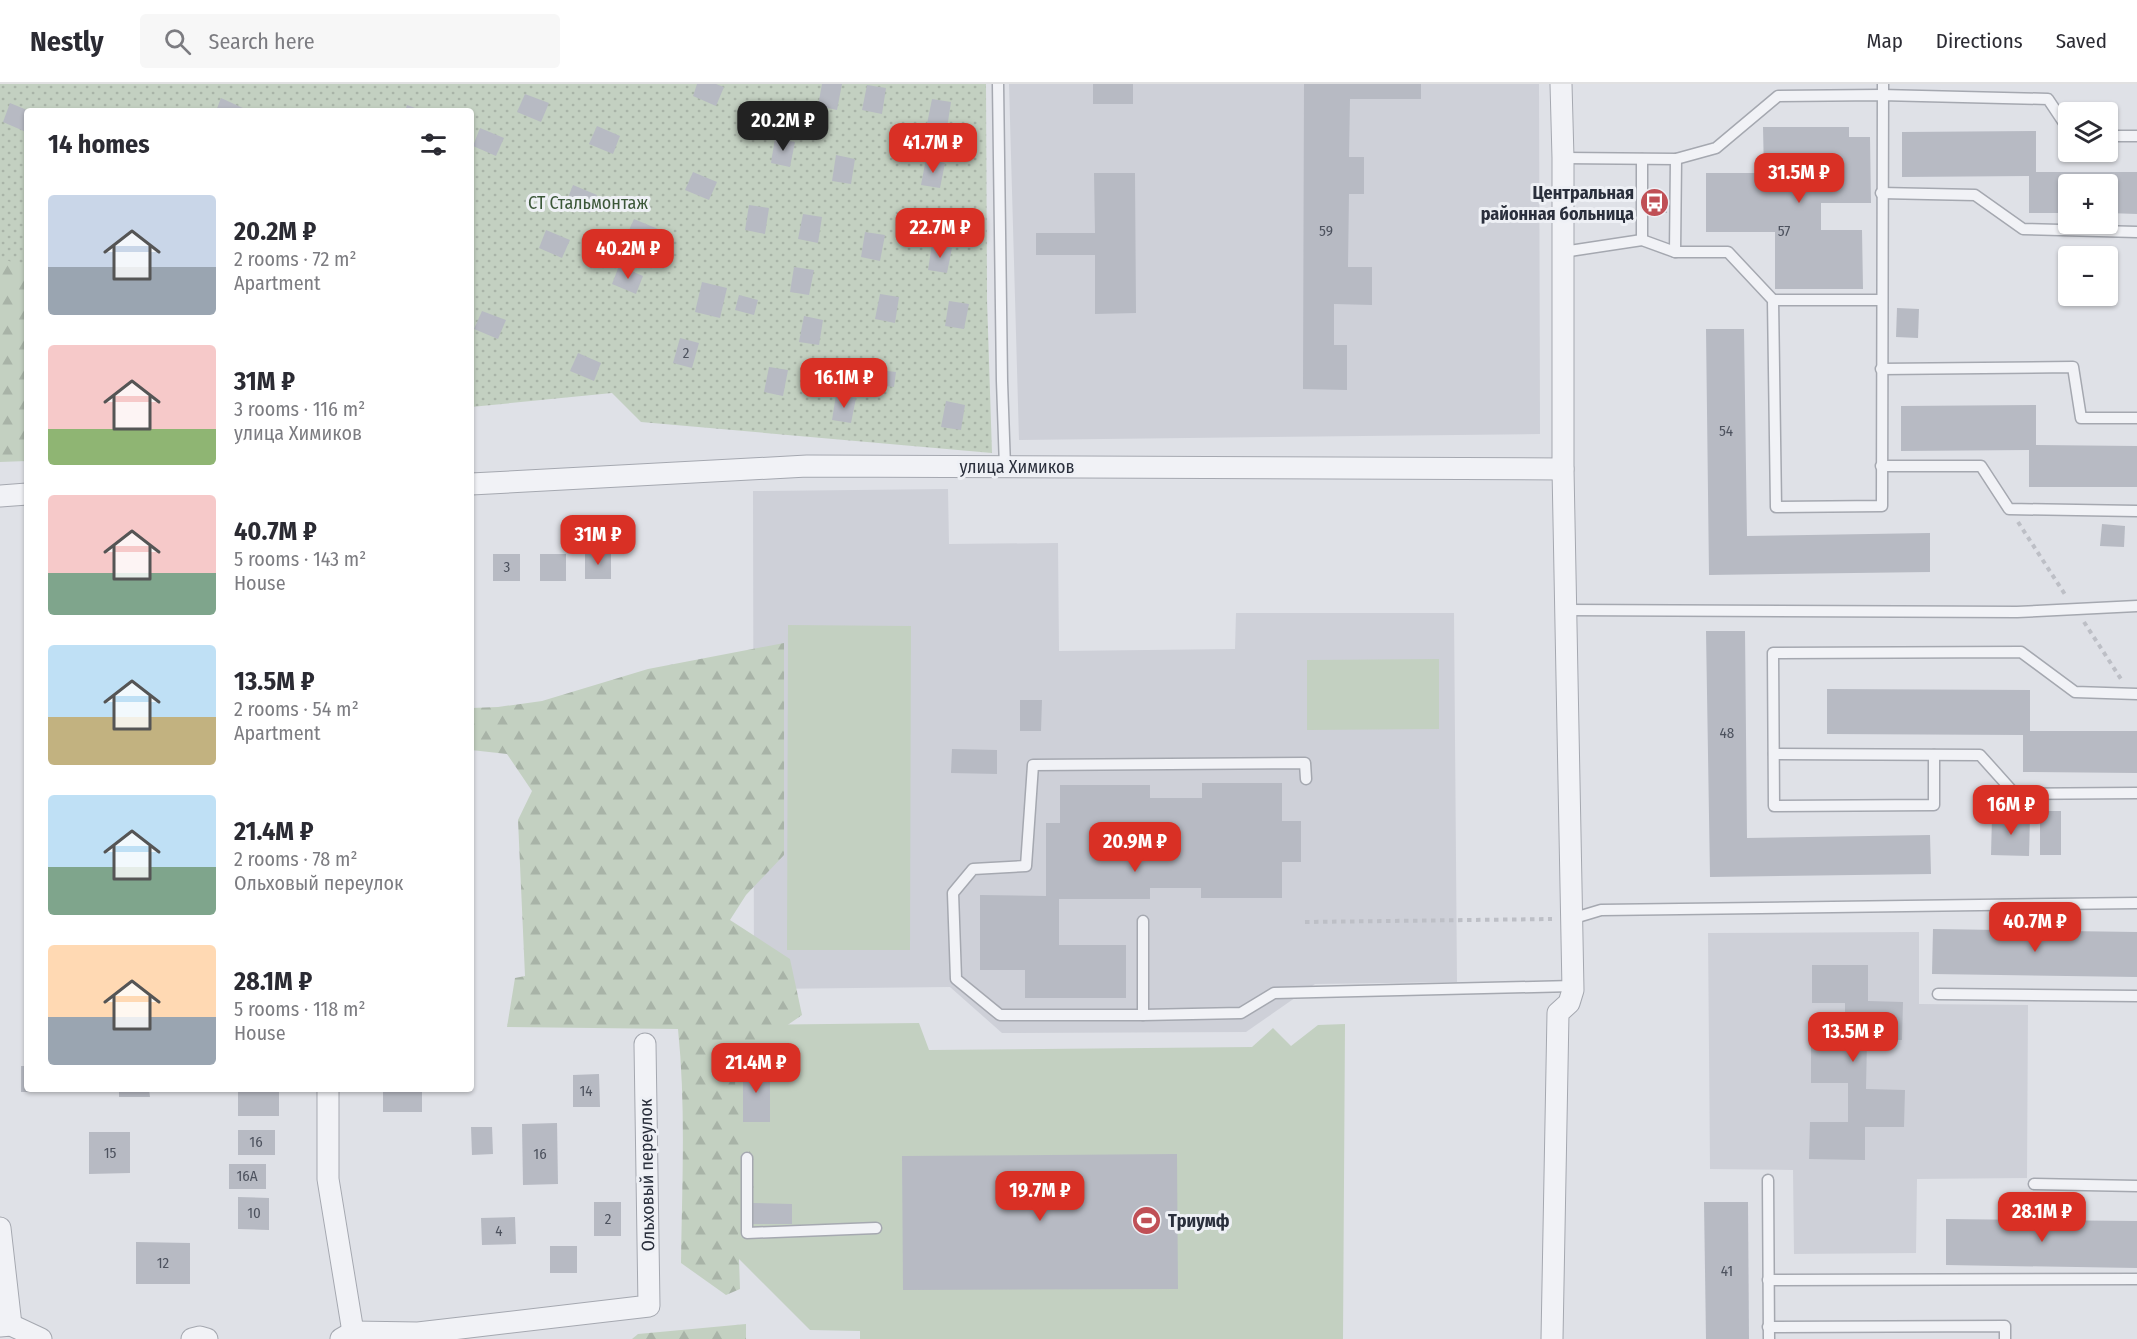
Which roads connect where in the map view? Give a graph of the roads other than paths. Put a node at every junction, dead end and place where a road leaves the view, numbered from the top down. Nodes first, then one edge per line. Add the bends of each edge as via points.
1 (998, 84) edge
2 (1561, 84) edge
3 (1882, 89) edge
4 (2058, 114) edge
5 (2118, 136) edge
6 (2137, 136) edge
7 (1563, 158) junction
8 (1642, 159) junction
9 (1676, 159) junction
10 (1881, 193) junction
11 (2137, 232) edge
12 (1642, 240) junction
13 (1563, 252) junction
14 (1675, 252) junction
15 (1773, 300) junction
16 (1881, 300) junction
17 (1881, 369) junction
18 (2137, 418) edge
19 (1881, 466) junction
20 (1005, 467) junction
21 (1563, 468) junction
22 (474, 484) edge
23 (24, 494) edge
24 (0, 496) edge
25 (2137, 511) edge
26 (2137, 606) edge
27 (1567, 609) junction
28 (2137, 694) edge
29 (1774, 754) junction
30 (1934, 755) junction
31 (1306, 779) dead end
32 (2137, 793) edge
33 (2137, 903) edge
34 (1571, 919) junction
35 (1143, 921) dead end
36 (1573, 986) junction
37 (1938, 994) dead end
38 (2137, 996) edge
39 (1143, 1015) junction
40 (645, 1044) dead end
41 (328, 1092) edge
42 (747, 1158) dead end
43 (1768, 1180) dead end
44 (2034, 1184) dead end
45 (2137, 1186) edge
46 (0, 1228) edge
47 (876, 1228) dead end
48 (2137, 1279) edge
49 (1768, 1280) junction
50 (5, 1326) edge
51 (1768, 1327) junction
52 (347, 1336) edge
53 (41, 1339) edge
54 (192, 1339) edge
55 (207, 1339) edge
56 (1552, 1339) edge
57 (1768, 1339) edge
58 (2005, 1339) edge

1 - 20 lane
2 - 7 street
3 - 4 lane via 2048,99
3 - 9 lane via 1778,96 1716,148
3 - 10 lane
5 - 6 lane
7 - 8 lane
7 - 13 street
8 - 9 lane
8 - 12 lane
9 - 14 lane
10 - 11 lane via 1975,195 2023,229
10 - 16 lane
12 - 13 lane
12 - 14 lane
13 - 21 street
14 - 15 lane via 1728,252
15 - 16 lane
15 - 19 lane via 1776,507 1882,506
16 - 17 lane
17 - 18 lane via 2073,367 2081,418
17 - 19 lane
19 - 25 lane via 1982,466 2009,509
20 - 21 street, улица Химиков
20 - 22 street, улица Химиков via 807,466
21 - 27 street
23 - 24 street
26 - 27 lane via 2017,612
27 - 34 street
28 - 29 lane via 2075,692 2022,652 1773,653
29 - 30 lane
29 - 30 lane via 1774,806 1934,805
30 - 32 lane via 1980,755 2015,794
31 - 39 lane via 1305,763 1033,765 1026,866 973,869 953,893 956,978 1000,1015
33 - 34 lane via 1601,910
34 - 36 street
35 - 39 lane
36 - 39 lane via 1274,993 1241,1012
36 - 56 street via 1569,1003 1558,1013
37 - 38 lane
40 - 52 street, Ольховый переулок via 649,1306 418,1333
41 - 52 street via 328,1179
42 - 47 lane via 747,1233
43 - 49 lane
44 - 45 lane
46 - 50 street
48 - 49 lane
49 - 51 lane
50 - 53 street
51 - 57 lane
51 - 58 lane via 2005,1326
54 - 55 street

